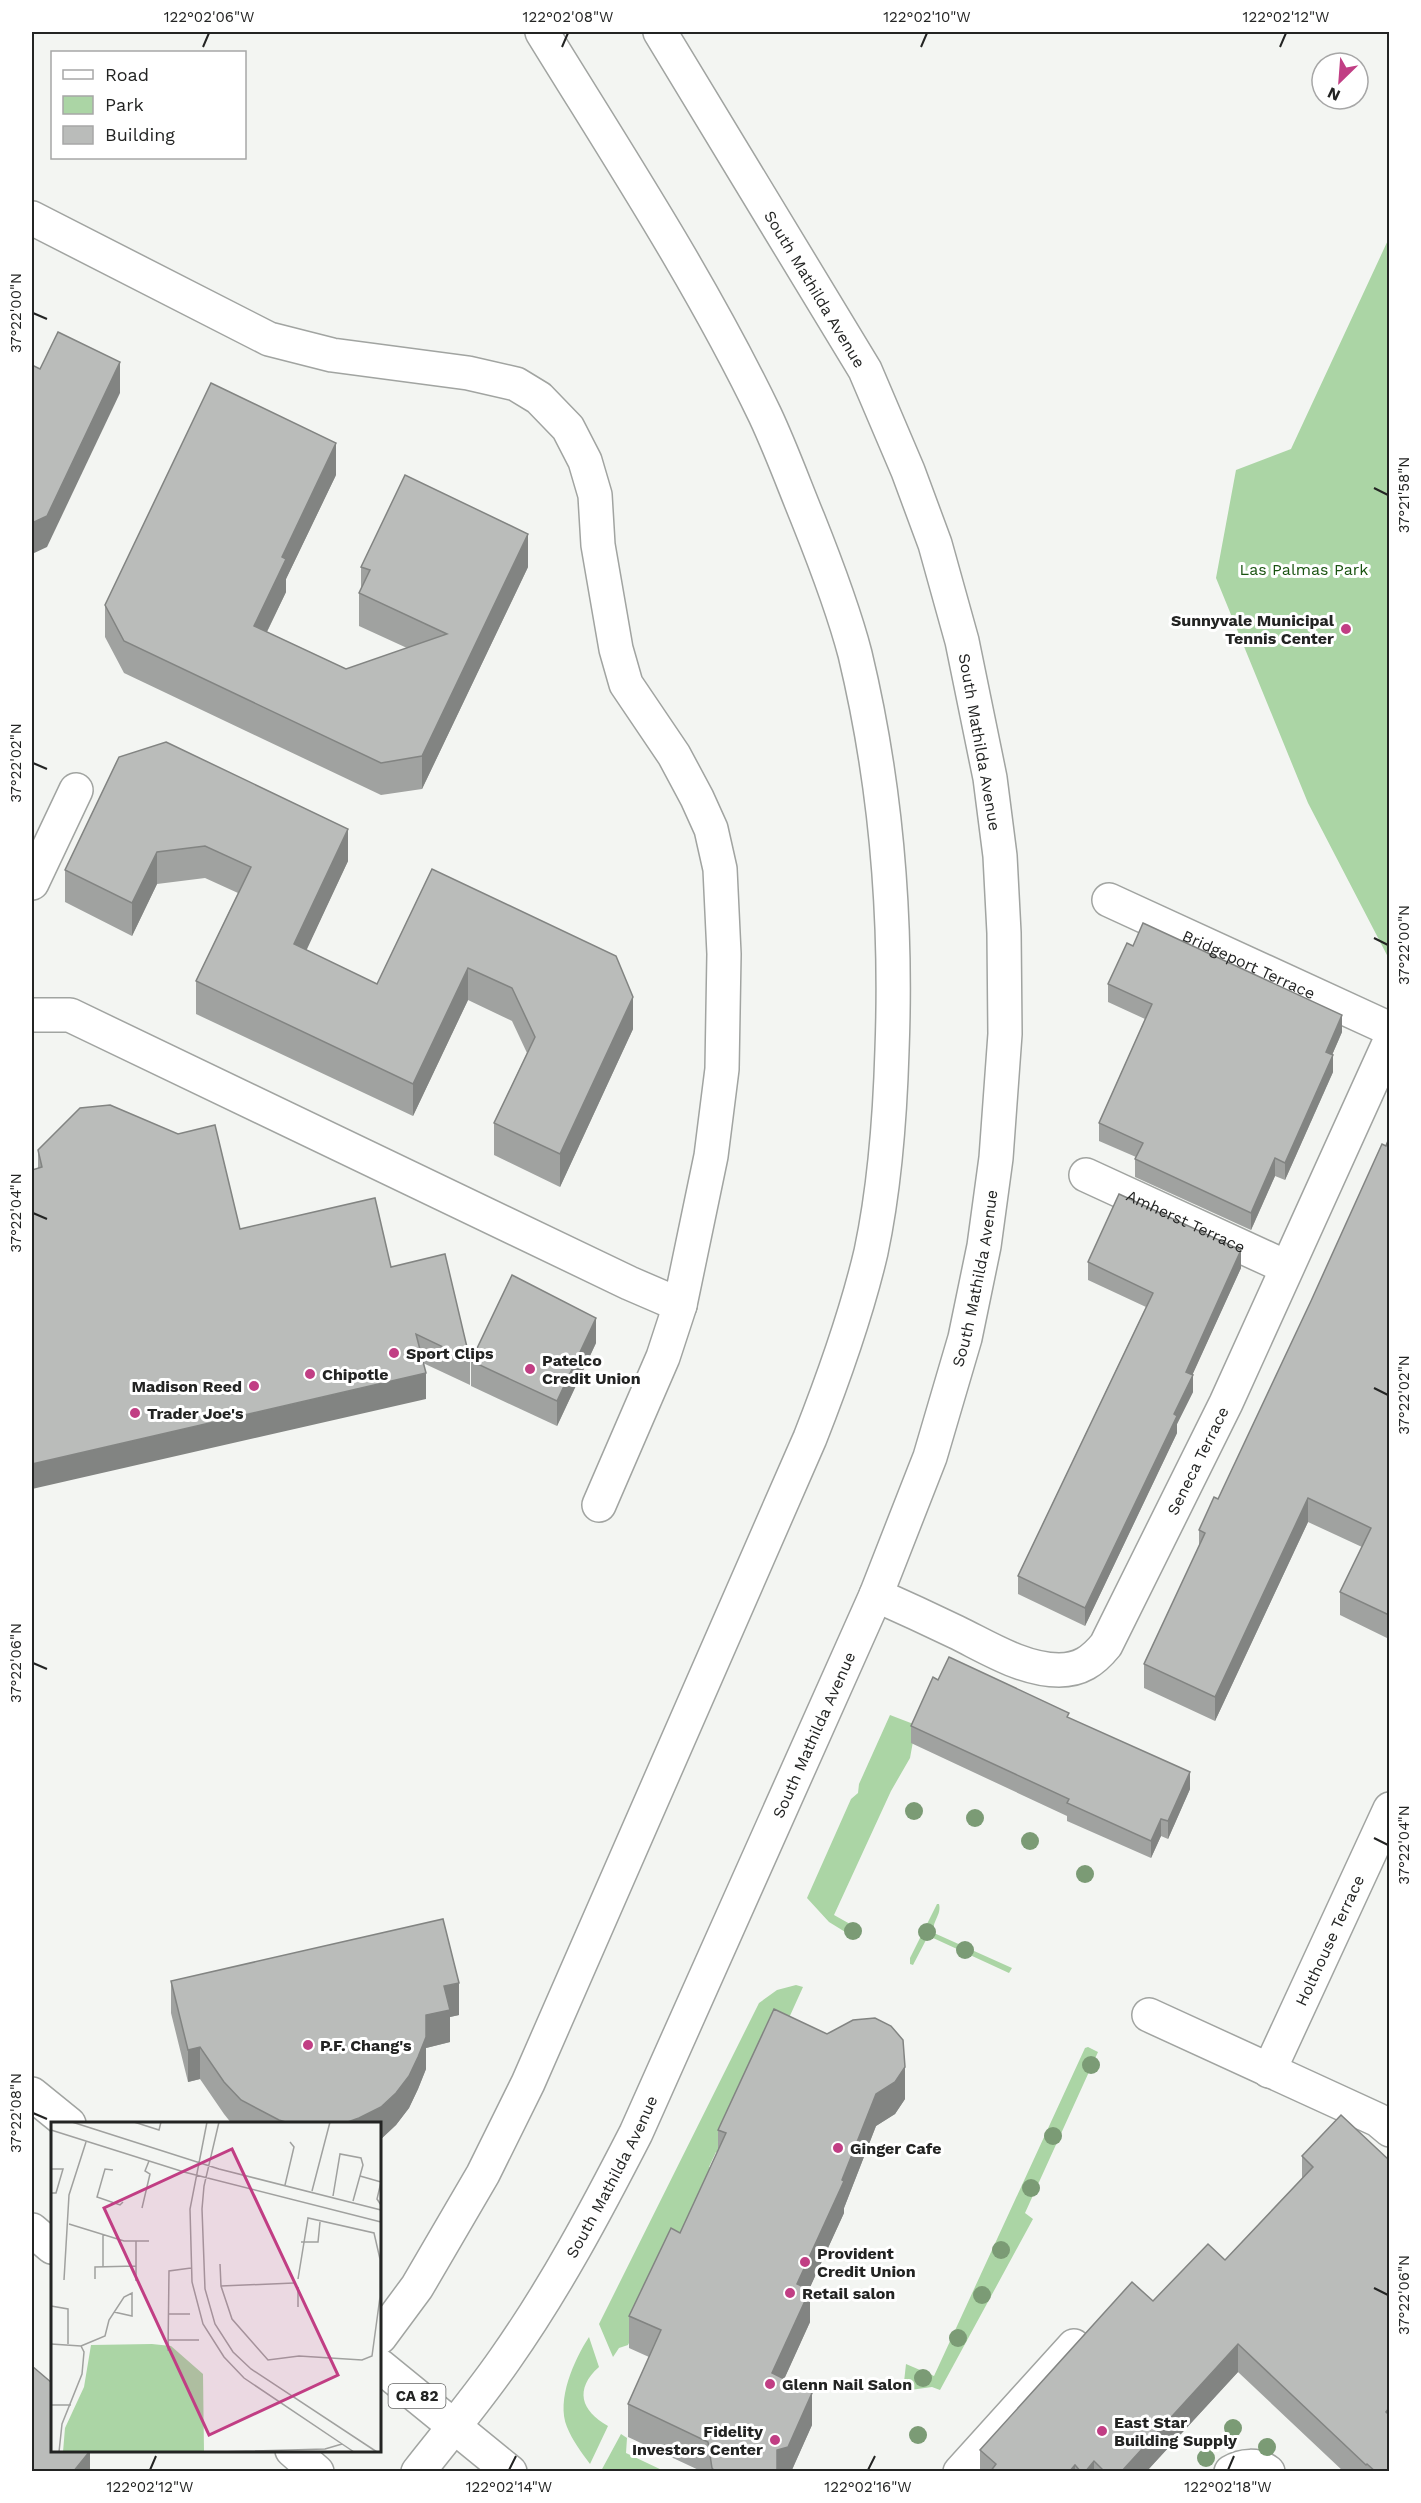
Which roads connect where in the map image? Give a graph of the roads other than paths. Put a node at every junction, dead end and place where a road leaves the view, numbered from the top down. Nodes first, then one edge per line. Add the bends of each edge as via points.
1 (542, 32) edge
2 (660, 32) edge
3 (32, 218) edge
4 (76, 790) dead end
5 (32, 883) edge
6 (1109, 900) dead end
7 (32, 1015) edge
8 (1389, 1029) edge
9 (1389, 1041) edge
10 (1086, 1175) dead end
11 (1286, 1268) junction
12 (680, 1305) junction
13 (599, 1505) dead end
14 (876, 1595) junction
15 (1389, 1809) edge
16 (1382, 1845) edge
17 (1149, 2015) dead end
18 (1269, 2071) junction
19 (32, 2094) edge
20 (67, 2122) edge
21 (1389, 2130) edge
22 (32, 2230) edge
23 (51, 2246) edge
24 (381, 2336) edge
25 (1074, 2346) edge
26 (381, 2367) edge
27 (454, 2426) junction
28 (291, 2452) edge
29 (293, 2452) edge
30 (274, 2472) edge
31 (316, 2472) edge
32 (418, 2472) edge
33 (510, 2472) edge
34 (960, 2472) edge
35 (1231, 2472) edge
36 (1268, 2472) edge

1 - 24 main road via 733,352 766,418 831,577 855,653 887,839 895,983 890,1127 868,1261 846,1346 810,1438 528,2083 483,2175 417,2287
2 - 14 main road, South Mathilda Avenue via 865,370 935,544 962,641 990,778 1000,856 1005,1034 996,1158 984,1246 964,1338 930,1457
3 - 12 main road via 269,339 332,355 468,373 516,384 539,398 568,428 585,461 595,495 598,545 626,684 674,755 697,798 711,829 720,869 724,965 722,1069 711,1156
4 - 5 main road
6 - 8 main road, Bridgeport Terrace
7 - 12 main road via 69,1016
9 - 11 main road, Seneca Terrace
10 - 11 main road, Amherst Terrace
11 - 14 main road, Seneca Terrace via 1226,1403 1106,1646 1093,1660 1059,1670 1030,1665
12 - 13 main road via 663,1357
14 - 27 main road, South Mathilda Avenue via 636,2133 539,2309
15 - 16 main road, Holthouse Terrace
16 - 18 main road, Holthouse Terrace
17 - 18 main road
18 - 21 main road via 1378,2120
19 - 20 main road
22 - 23 main road
25 - 34 main road
26 - 27 main road, CA 82
27 - 32 main road, South Mathilda Avenue
27 - 33 main road, CA 82
28 - 30 main road
29 - 31 main road
35 - 36 main road via 1239,2467 1262,2467

